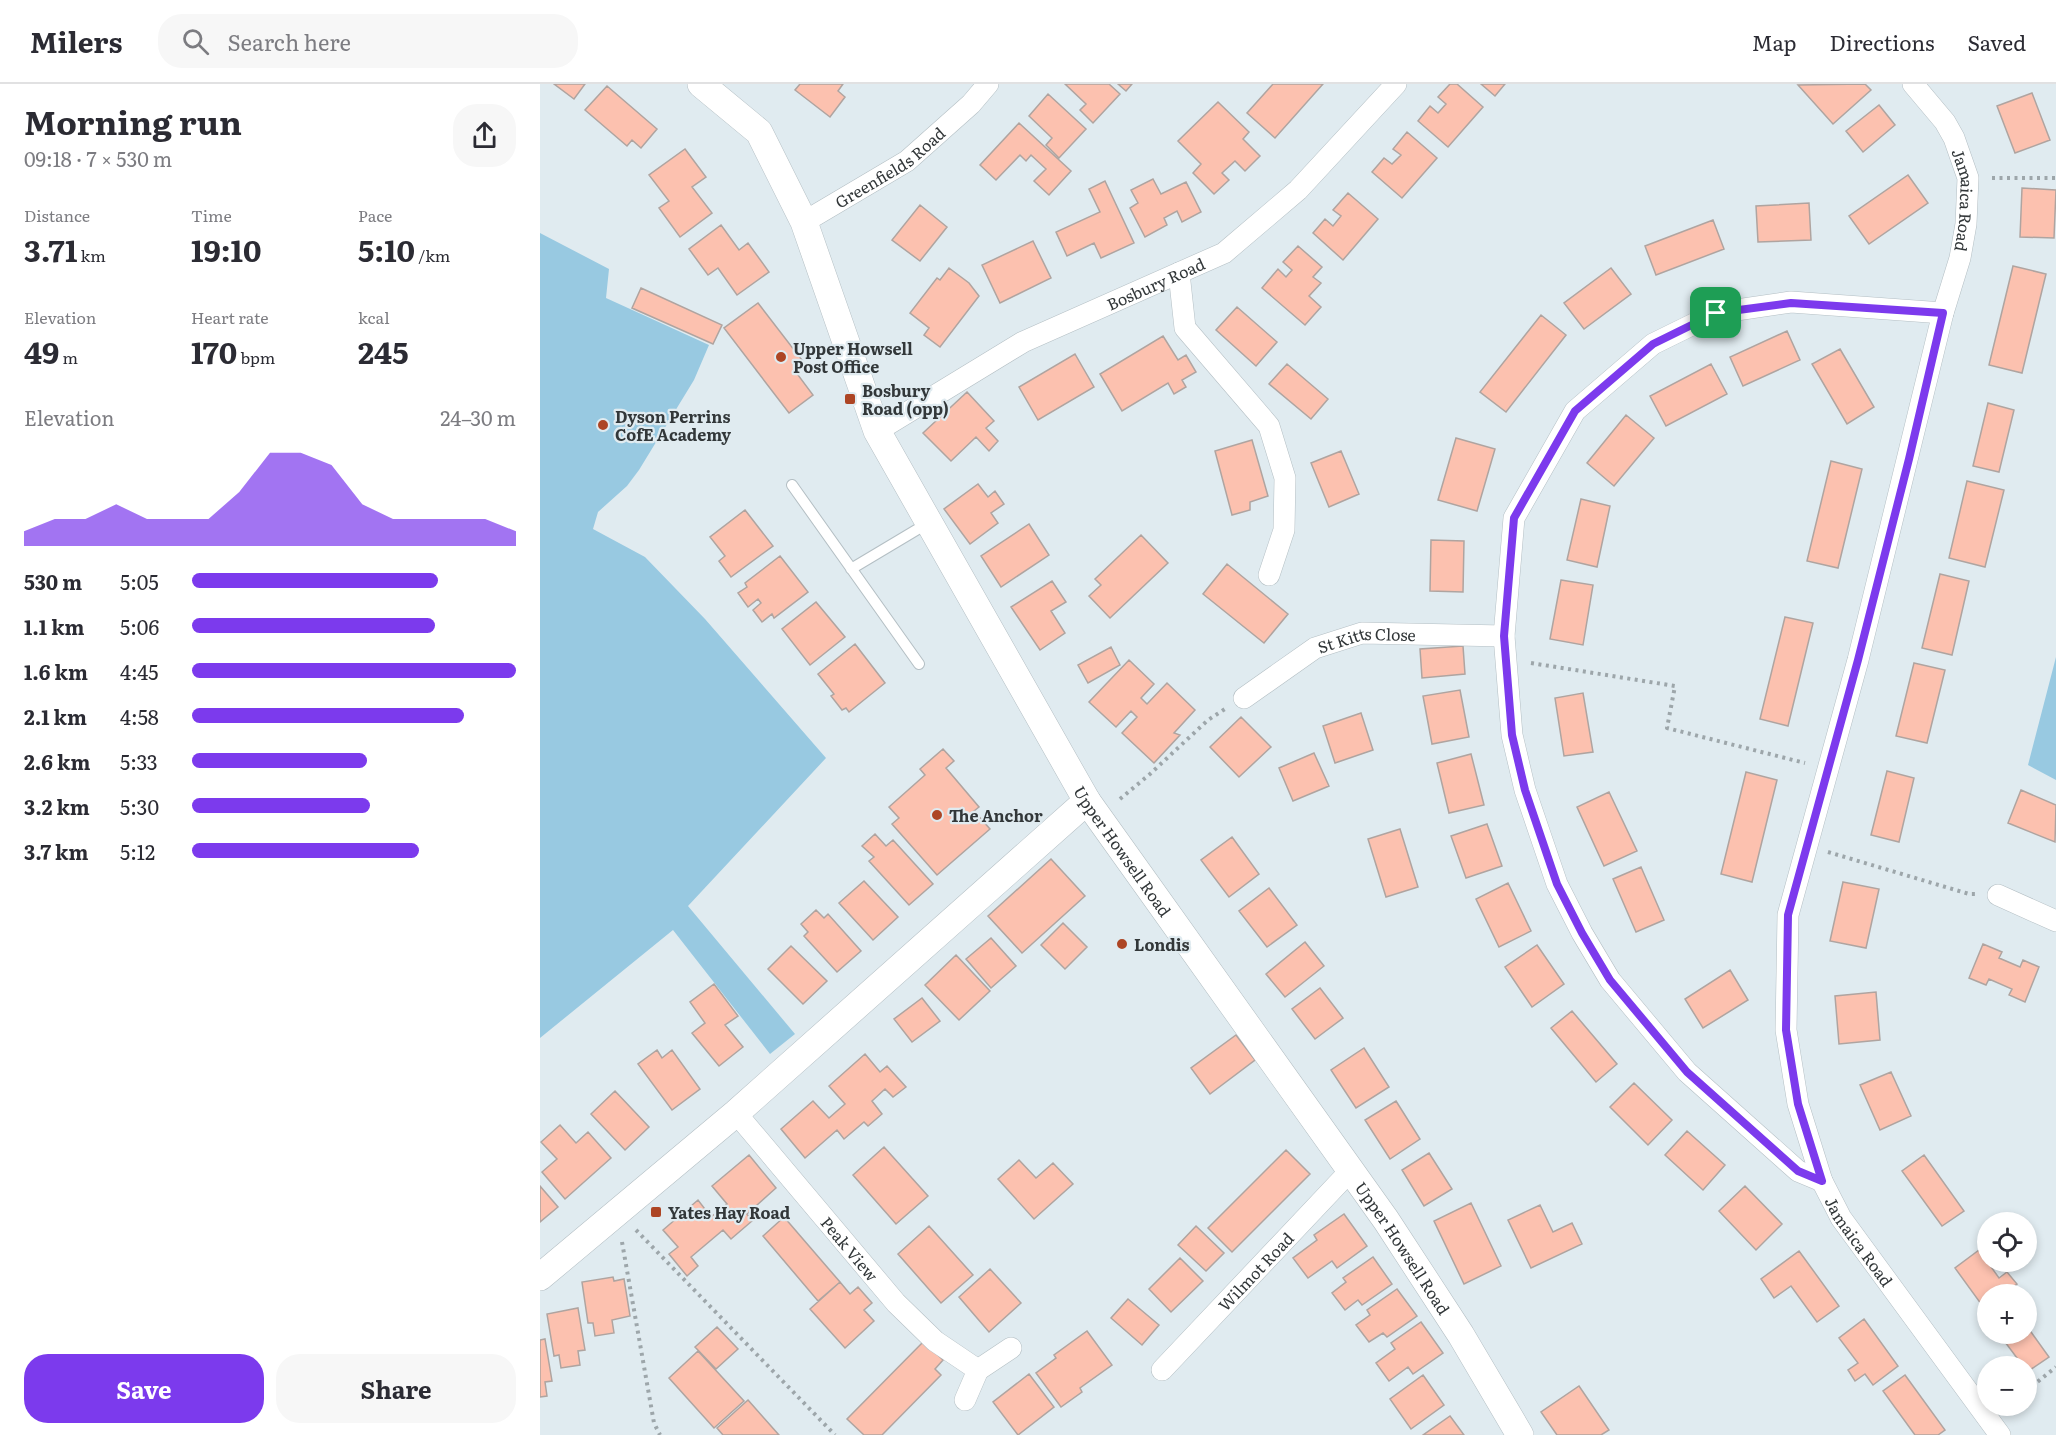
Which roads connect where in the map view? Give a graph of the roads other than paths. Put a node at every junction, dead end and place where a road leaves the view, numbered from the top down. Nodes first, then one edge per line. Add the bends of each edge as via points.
1 (701, 84) edge
2 (978, 84) edge
3 (988, 84) edge
4 (1396, 84) edge
5 (1913, 84) edge
6 (970, 104) junction
7 (804, 222) junction
8 (1179, 273) junction
9 (1943, 313) junction
10 (876, 431) junction
11 (792, 485) dead end
12 (929, 523) junction
13 (851, 569) junction
14 (1269, 575) dead end
15 (1504, 636) junction
16 (919, 664) dead end
17 (1244, 698) road end
18 (1093, 809) junction
19 (1998, 896) road end
20 (2056, 921) edge
21 (736, 1113) junction
22 (1350, 1171) junction
23 (1822, 1181) junction
24 (540, 1277) edge
25 (1011, 1348) dead end
26 (978, 1370) junction
27 (1162, 1370) dead end
28 (965, 1400) dead end
29 (1520, 1435) edge
30 (2000, 1435) edge

1 - 7 street, Upper Howsell Road via 759,132
2 - 6 street, Greenfields Road
3 - 6 street, Greenfields Road
4 - 8 street, Bosbury Road via 1298,190 1224,253
5 - 9 street, Jamaica Road via 1945,122 1968,178 1960,258
6 - 7 street, Greenfields Road via 907,161
7 - 10 street, Upper Howsell Road
8 - 10 street, Bosbury Road via 1023,342
8 - 14 street via 1185,328 1269,426 1285,478 1284,530
9 - 15 street via 1791,303 1716,313 1653,344 1575,411 1514,518
9 - 23 street, Jamaica Road via 1909,459 1788,915 1786,1030 1798,1104
10 - 12 street, Upper Howsell Road
11 - 13 lane
12 - 13 lane
12 - 18 street, Upper Howsell Road
13 - 16 lane
15 - 17 street, St Kitts Close via 1362,633 1315,648
15 - 23 street via 1512,735 1525,790 1557,884 1582,933 1610,980 1687,1072 1798,1171
18 - 21 street
18 - 22 street, Upper Howsell Road
19 - 20 street
21 - 24 street
21 - 26 street, Peak View via 896,1303 935,1341
22 - 27 street, Wilmot Road
22 - 29 street, Upper Howsell Road via 1461,1335
23 - 30 street, Jamaica Road via 1841,1218
25 - 26 street
26 - 28 street

